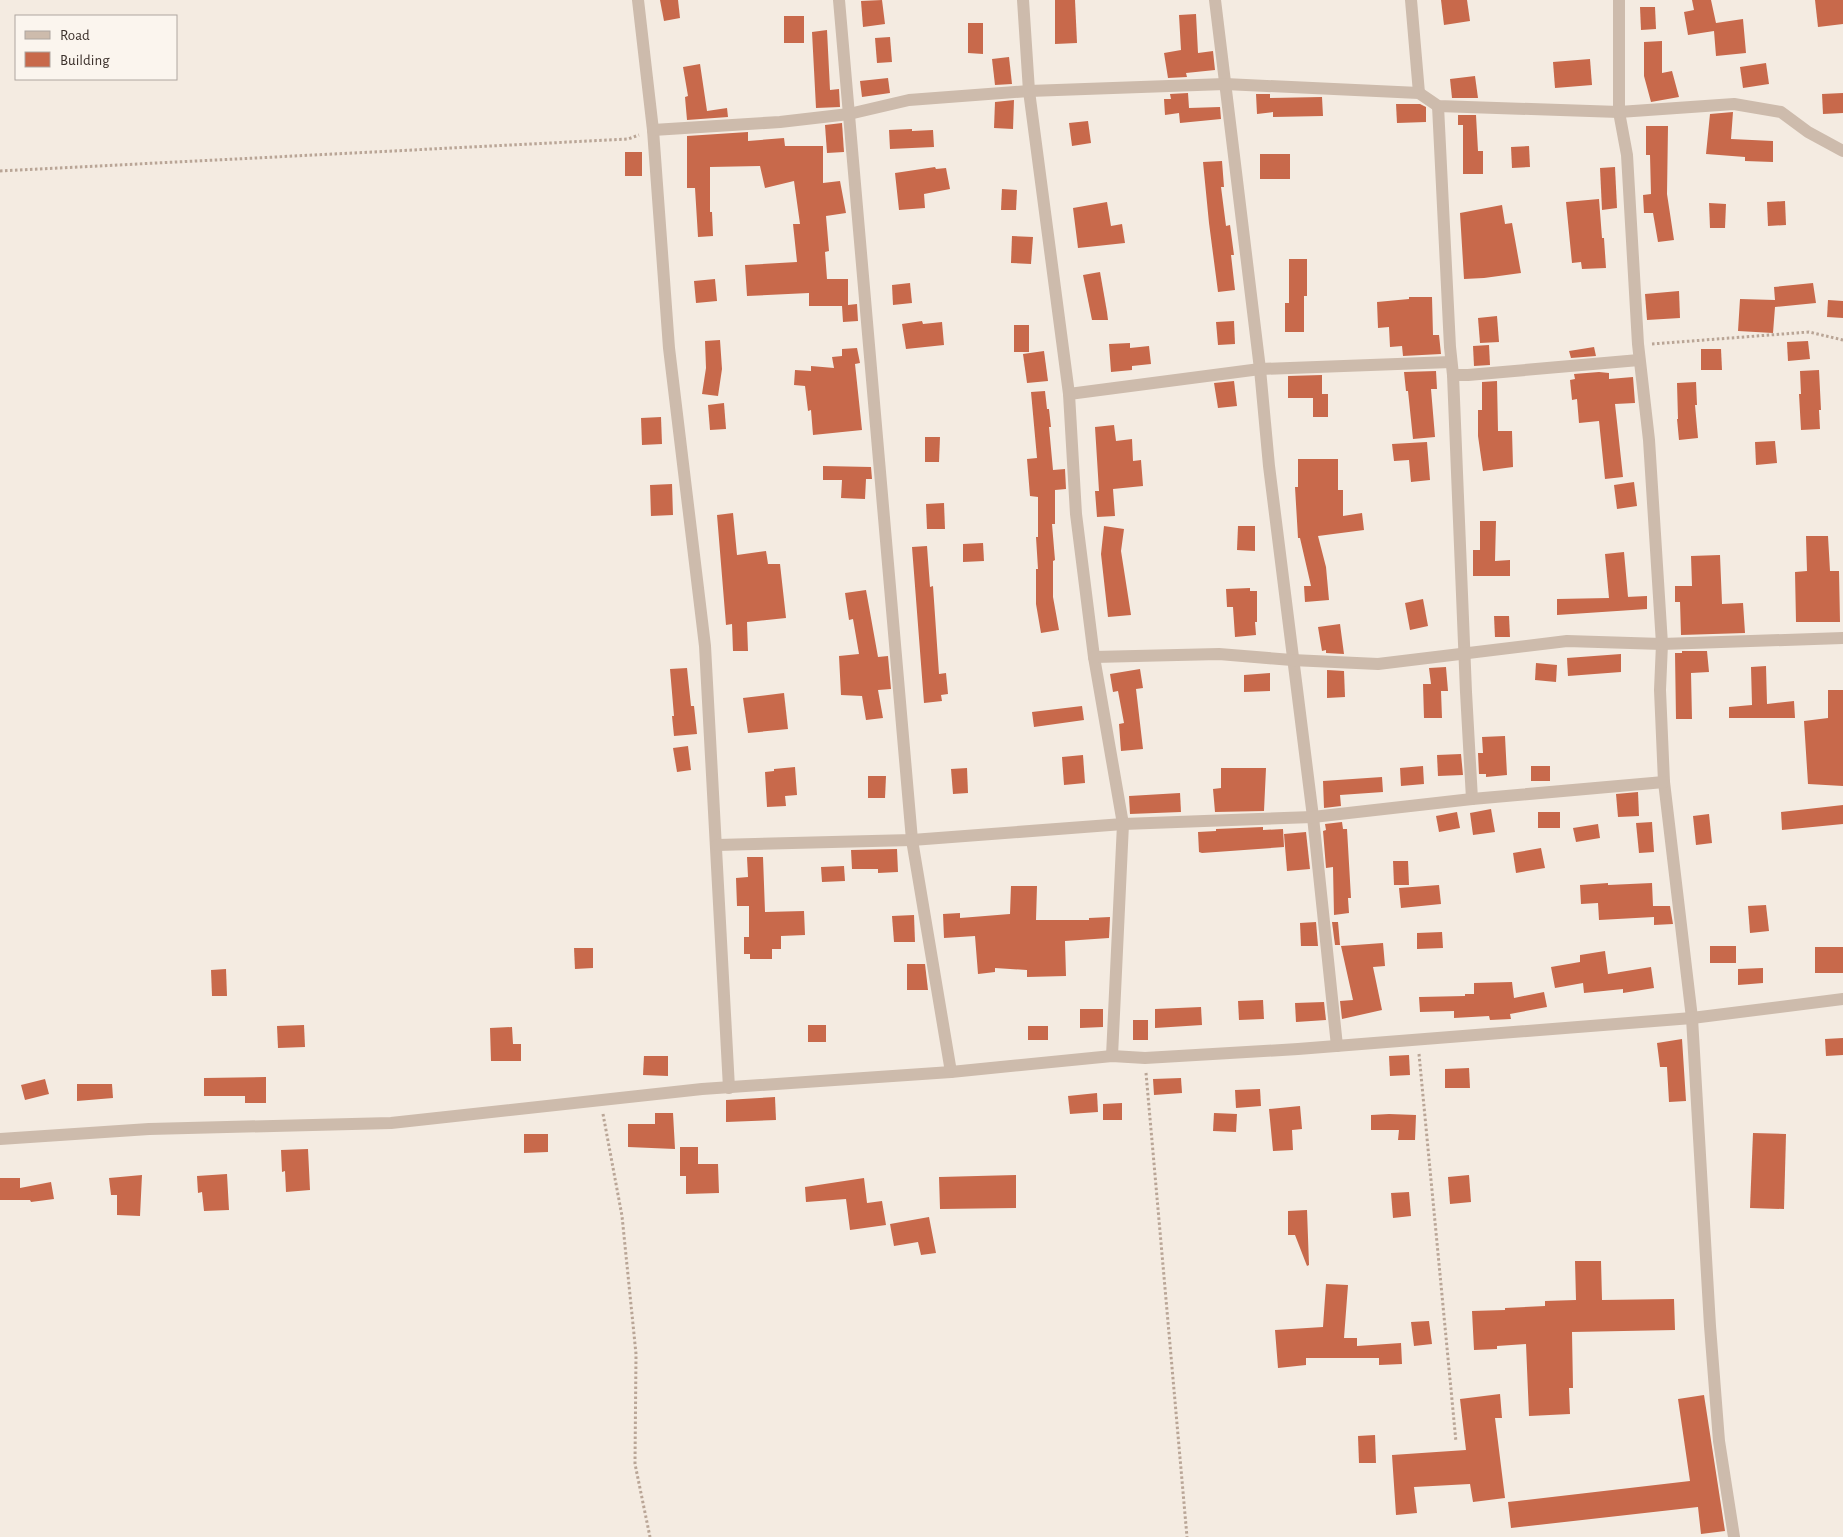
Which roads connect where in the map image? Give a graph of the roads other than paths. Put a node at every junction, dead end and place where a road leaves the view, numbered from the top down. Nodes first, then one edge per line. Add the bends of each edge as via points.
1 (638, 0) edge
2 (839, 0) edge
3 (1023, 0) edge
4 (1215, 0) edge
5 (1411, 0) edge
6 (1619, 0) edge
7 (1225, 84) junction
8 (1029, 91) junction
9 (1419, 93) junction
10 (1438, 106) junction
11 (1619, 112) junction
12 (849, 114) junction
13 (653, 130) junction
14 (1843, 151) edge
15 (1639, 360) junction
16 (1260, 368) junction
17 (1452, 368) junction
18 (1069, 394) junction
19 (1843, 638) edge
20 (1662, 644) junction
21 (1465, 652) junction
22 (1094, 657) junction
23 (1292, 660) junction
24 (1664, 782) junction
25 (1472, 799) junction
26 (1313, 817) junction
27 (1123, 824) junction
28 (912, 840) junction
29 (717, 846) junction
30 (1843, 999) edge
31 (1692, 1018) junction
32 (1337, 1046) junction
33 (1112, 1056) junction
34 (951, 1072) junction
35 (729, 1088) junction
36 (0, 1139) edge
37 (1734, 1537) edge

1 - 13 street
2 - 12 street
3 - 8 street
4 - 7 street
5 - 9 street
6 - 11 street
7 - 8 street
7 - 9 street
7 - 16 street
8 - 12 street via 909,100
8 - 18 street
9 - 10 street
10 - 11 street
10 - 17 street
11 - 14 street via 1734,104 1772,110 1781,112 1808,132
11 - 15 street via 1627,154
12 - 13 street
12 - 28 street
13 - 29 street via 669,348 705,646
15 - 17 street via 1468,375
15 - 20 street via 1649,440
16 - 17 street
16 - 18 street
16 - 23 street
17 - 21 street
18 - 22 street via 1076,514
19 - 20 street
20 - 21 street via 1567,641
20 - 24 street via 1660,690
21 - 23 street via 1378,664
21 - 25 street
22 - 23 street via 1219,654
22 - 27 street
23 - 26 street
24 - 25 street
24 - 31 street
25 - 26 street
26 - 27 street
26 - 32 street
27 - 28 street
27 - 33 street
28 - 29 street
28 - 34 street
29 - 35 street
30 - 31 street
31 - 32 street
31 - 37 street via 1718,1440
32 - 33 street via 1145,1058
33 - 34 street
34 - 35 street
35 - 36 street via 392,1123 149,1129

